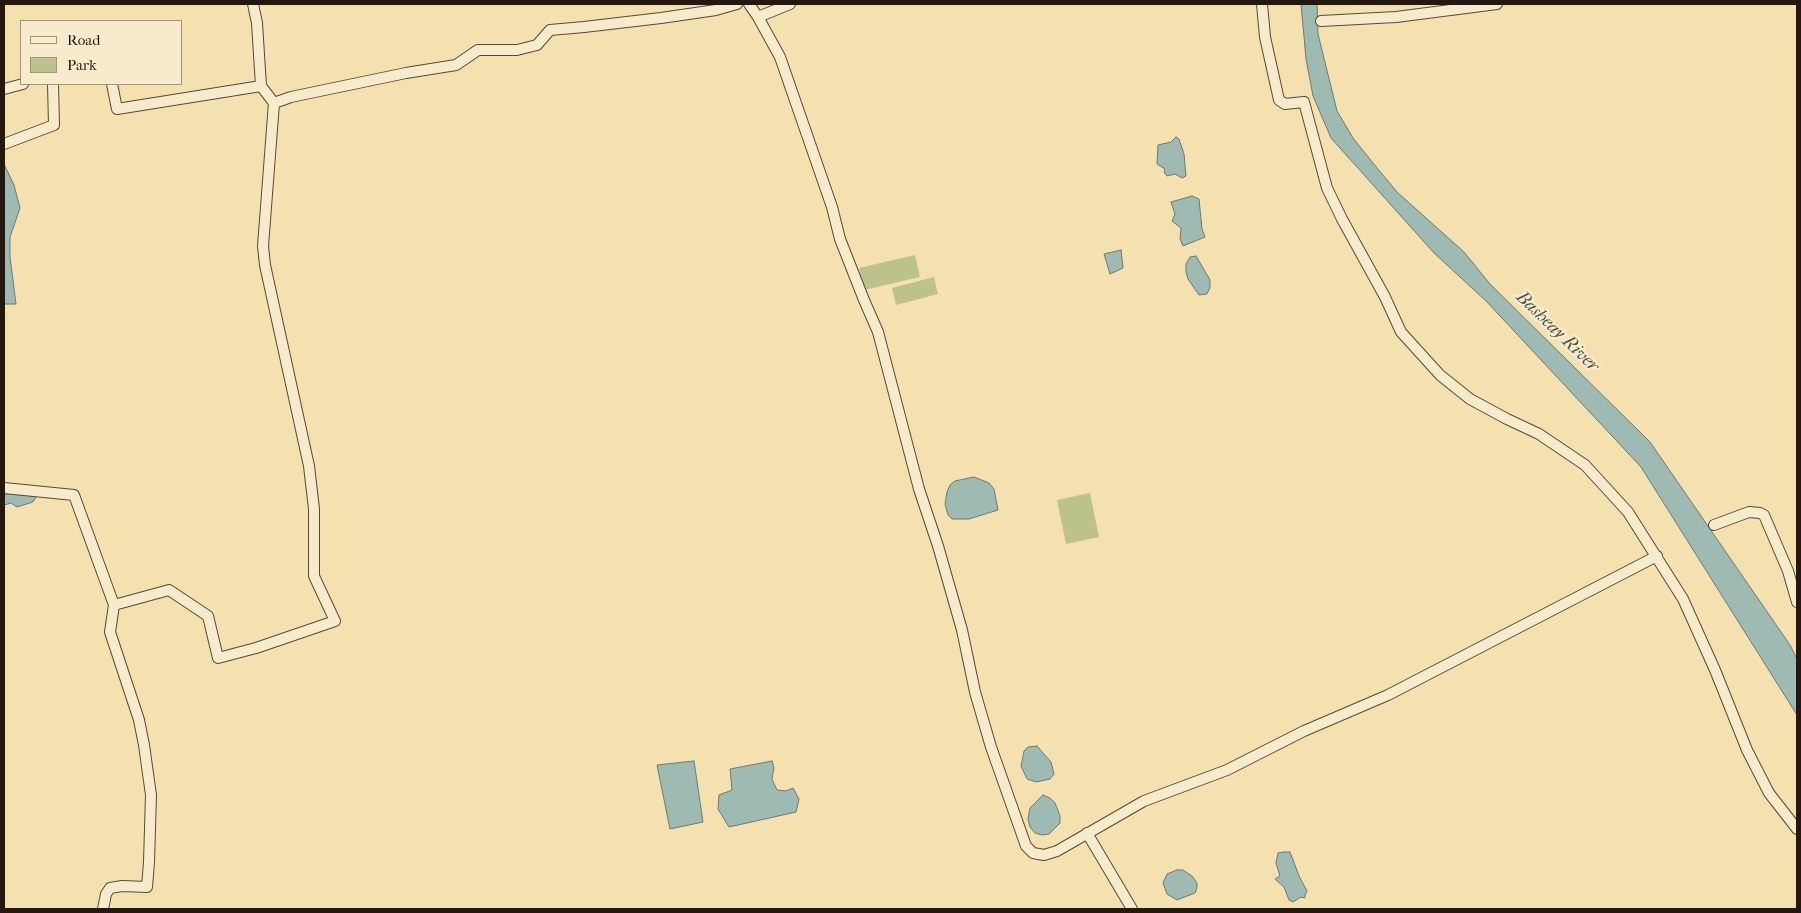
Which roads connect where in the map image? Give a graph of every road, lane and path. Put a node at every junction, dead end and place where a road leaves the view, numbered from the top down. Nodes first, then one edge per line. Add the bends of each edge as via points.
1 (253, 4) edge
2 (737, 4) edge
3 (749, 4) edge
4 (790, 4) edge
5 (1262, 4) edge
6 (1497, 4) edge
7 (758, 16) junction
8 (1321, 21) dead end
9 (20, 85) edge
10 (53, 85) edge
11 (112, 85) edge
12 (262, 86) junction
13 (4, 89) edge
14 (274, 103) junction
15 (4, 144) edge
16 (4, 488) edge
17 (1714, 525) dead end
18 (1657, 556) junction
19 (1797, 602) edge
20 (114, 605) junction
21 (1797, 829) edge
22 (1088, 833) junction
23 (103, 909) edge
24 (1132, 909) edge

1 - 12 street
2 - 14 street via 661,18 550,30 537,45 531,47 478,50 456,65
3 - 7 street
4 - 7 street
5 - 18 street via 1265,37 1279,100 1285,104 1304,102 1327,188 1401,332 1440,375 1470,399 1539,434 1585,465 1628,512
6 - 8 street via 1396,17
7 - 22 street via 780,57 840,239 878,332 919,489 962,630 975,692 1026,846 1033,853 1044,855
9 - 13 street
10 - 15 street via 54,125
11 - 12 street via 117,109
12 - 14 street
14 - 20 street via 263,246 265,265 309,466 314,509 314,576 335,620 218,658 208,616 169,590
16 - 20 street via 74,495
17 - 19 street via 1749,512 1764,515
18 - 21 street via 1683,599 1747,750 1769,793
18 - 22 street via 1388,695 1304,731 1227,770 1144,801
20 - 23 street via 110,632 139,720 151,795 149,862 147,887 110,888
22 - 24 street

